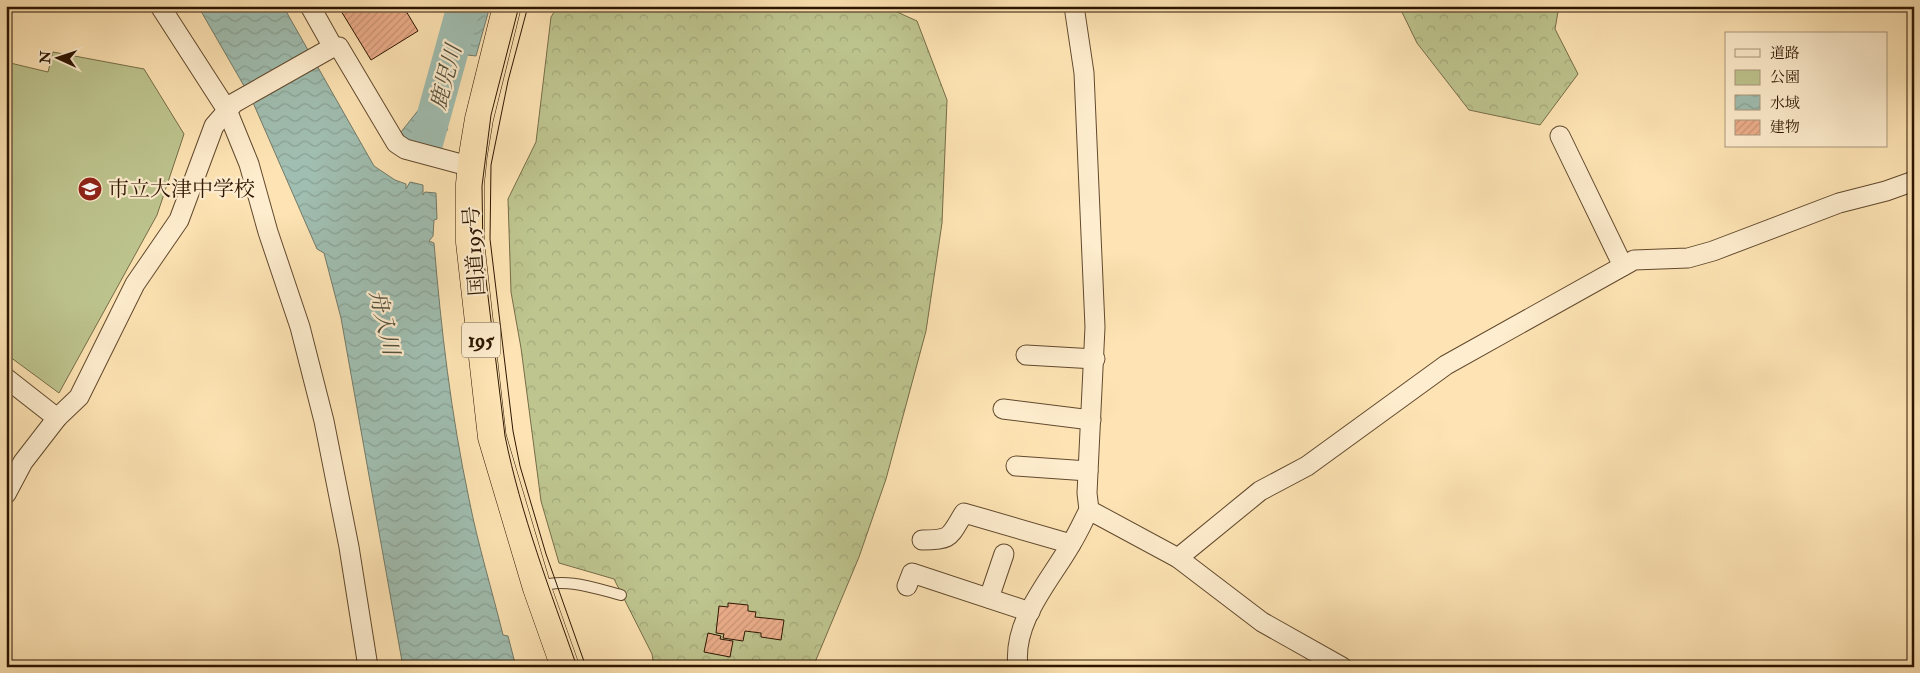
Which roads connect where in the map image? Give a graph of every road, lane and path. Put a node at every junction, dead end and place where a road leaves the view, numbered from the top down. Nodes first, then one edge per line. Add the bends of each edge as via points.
1 (160, 6) edge
2 (310, 6) edge
3 (507, 6) edge
4 (1074, 6) edge
5 (330, 49) junction
6 (230, 107) junction
7 (1560, 136) dead end
8 (472, 167) junction
9 (1914, 181) edge
10 (1623, 266) junction
11 (1026, 355) dead end
12 (1095, 359) junction
13 (6, 378) edge
14 (1003, 409) dead end
15 (57, 418) junction
16 (1091, 420) junction
17 (1016, 466) dead end
18 (1088, 472) junction
19 (6, 494) edge
20 (1089, 510) junction
21 (922, 540) dead end
22 (1071, 544) junction
23 (1004, 554) dead end
24 (1178, 558) junction
25 (907, 586) dead end
26 (538, 588) junction
27 (621, 594) dead end
28 (989, 598) junction
29 (1030, 612) junction
30 (368, 667) edge
31 (565, 667) edge
32 (1018, 667) edge
33 (1342, 667) edge

1 - 6 street
2 - 5 street
3 - 8 highway, 国道195号 / 195 via 479,118
4 - 12 street via 1084,73
5 - 6 street
5 - 8 street via 339,47 343,51 396,143 405,149
6 - 15 street via 214,126 179,220 135,284 79,397
6 - 30 street via 300,328 324,421
7 - 10 street
8 - 26 highway, 国道195号 / 195 via 470,242 492,437
9 - 10 street via 1839,203 1713,251 1688,258 1634,260
10 - 24 street via 1446,365 1307,466 1260,491
11 - 12 street
12 - 16 street
13 - 15 street
14 - 16 street
15 - 19 street via 24,462
16 - 18 street
17 - 18 street
18 - 20 street
20 - 22 street
20 - 24 street
21 - 22 street via 948,537 964,513
22 - 29 street
23 - 28 street
24 - 33 street via 1262,622
25 - 28 street via 912,573
26 - 27 lane via 557,582
26 - 31 highway, 国道195号 / 195
28 - 29 street
29 - 32 street via 1019,642

